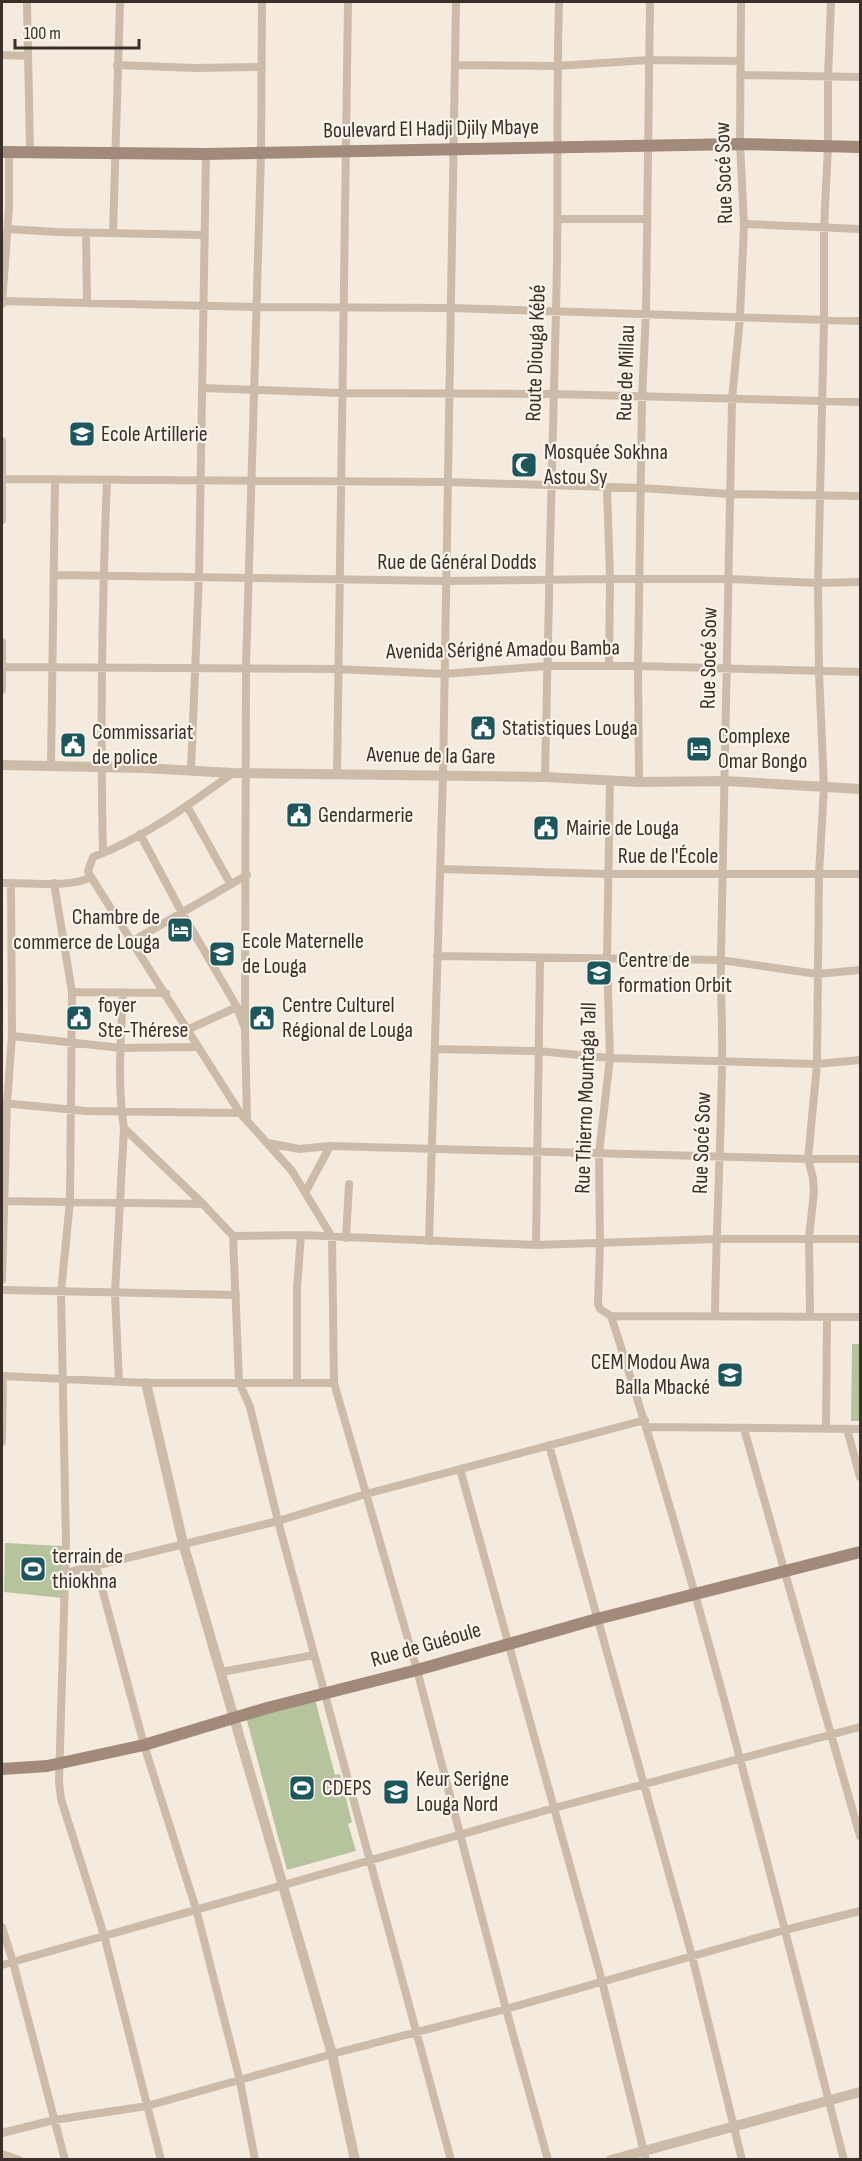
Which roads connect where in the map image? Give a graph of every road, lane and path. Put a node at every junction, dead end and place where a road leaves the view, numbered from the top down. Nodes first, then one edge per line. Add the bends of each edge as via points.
1 (27, 2) edge
2 (120, 2) edge
3 (262, 2) edge
4 (348, 2) edge
5 (456, 2) edge
6 (559, 2) edge
7 (650, 2) edge
8 (741, 2) edge
9 (831, 2) edge
10 (2, 55) edge
11 (28, 56) junction
12 (648, 60) junction
13 (740, 61) junction
14 (455, 64) junction
15 (117, 65) junction
16 (557, 66) junction
17 (262, 67) junction
18 (740, 75) junction
19 (828, 76) junction
20 (861, 76) edge
21 (740, 144) junction
22 (649, 146) junction
23 (828, 147) junction
24 (861, 147) edge
25 (557, 148) junction
26 (453, 150) junction
27 (5, 152) edge
28 (30, 152) junction
29 (347, 152) junction
30 (115, 154) junction
31 (206, 154) junction
32 (261, 154) junction
33 (5, 207) edge
34 (558, 219) junction
35 (646, 219) junction
36 (744, 225) junction
37 (8, 229) junction
38 (824, 229) junction
39 (861, 229) edge
40 (86, 233) junction
41 (113, 233) junction
42 (204, 235) junction
43 (4, 252) edge
44 (2, 302) edge
45 (87, 302) junction
46 (203, 306) junction
47 (345, 307) junction
48 (257, 308) junction
49 (452, 308) junction
50 (556, 311) junction
51 (646, 313) junction
52 (740, 317) junction
53 (824, 321) junction
54 (861, 321) edge
55 (202, 388) junction
56 (255, 390) junction
57 (342, 393) junction
58 (448, 393) junction
59 (552, 394) junction
60 (642, 398) junction
61 (732, 399) junction
62 (822, 401) junction
63 (861, 402) edge
64 (2, 441) edge
65 (2, 479) edge
66 (107, 480) junction
67 (201, 480) junction
68 (55, 481) junction
69 (253, 481) junction
70 (448, 482) junction
71 (341, 483) junction
72 (550, 486) junction
73 (607, 488) junction
74 (642, 488) junction
75 (730, 494) junction
76 (820, 495) junction
77 (861, 496) edge
78 (2, 520) edge
79 (54, 575) junction
80 (103, 575) junction
81 (199, 576) junction
82 (249, 577) junction
83 (338, 579) junction
84 (610, 579) junction
85 (728, 579) junction
86 (548, 580) junction
87 (640, 580) junction
88 (446, 581) junction
89 (861, 582) edge
90 (818, 583) junction
91 (2, 642) edge
92 (547, 666) junction
93 (609, 666) junction
94 (638, 666) junction
95 (2, 667) edge
96 (51, 667) junction
97 (103, 667) junction
98 (195, 667) junction
99 (246, 668) junction
100 (337, 669) junction
101 (727, 669) junction
102 (819, 672) junction
103 (861, 672) edge
104 (444, 674) junction
105 (2, 690) edge
106 (2, 765) edge
107 (51, 766) junction
108 (101, 768) junction
109 (191, 770) junction
110 (233, 773) junction
111 (247, 773) junction
112 (337, 775) junction
113 (442, 775) junction
114 (545, 777) junction
115 (610, 780) junction
116 (725, 781) junction
117 (639, 782) junction
118 (824, 788) junction
119 (861, 789) edge
120 (187, 806) junction
121 (140, 834) junction
122 (103, 854) junction
123 (440, 869) junction
124 (819, 873) junction
125 (607, 874) junction
126 (723, 874) junction
127 (861, 874) edge
128 (247, 875) junction
129 (91, 877) junction
130 (6, 883) edge
131 (54, 883) junction
132 (230, 883) junction
133 (181, 912) junction
134 (131, 942) junction
135 (437, 956) junction
136 (607, 958) junction
137 (540, 959) junction
138 (721, 960) junction
139 (861, 970) edge
140 (818, 974) junction
141 (6, 987) edge
142 (72, 992) junction
143 (166, 993) junction
144 (123, 994) junction
145 (237, 1007) junction
146 (245, 1029) junction
147 (187, 1030) junction
148 (12, 1036) junction
149 (72, 1042) junction
150 (197, 1047) junction
151 (121, 1048) junction
152 (436, 1049) junction
153 (538, 1051) junction
154 (610, 1058) junction
155 (861, 1060) edge
156 (722, 1061) junction
157 (818, 1064) junction
158 (4, 1103) edge
159 (70, 1110) junction
160 (121, 1112) junction
161 (244, 1116) junction
162 (124, 1128) junction
163 (267, 1143) junction
164 (330, 1146) junction
165 (432, 1149) junction
166 (537, 1152) junction
167 (599, 1153) junction
168 (718, 1155) junction
169 (808, 1159) junction
170 (861, 1159) edge
171 (349, 1184) dead end
172 (306, 1191) junction
173 (3, 1201) edge
174 (70, 1201) junction
175 (119, 1203) junction
176 (203, 1204) junction
177 (302, 1235) junction
178 (233, 1236) junction
179 (332, 1238) junction
180 (346, 1238) junction
181 (809, 1238) junction
182 (716, 1239) junction
183 (861, 1239) edge
184 (429, 1241) junction
185 (600, 1244) junction
186 (536, 1245) junction
187 (2, 1280) edge
188 (2, 1290) edge
189 (61, 1292) junction
190 (115, 1293) junction
191 (236, 1295) junction
192 (715, 1315) junction
193 (610, 1316) junction
194 (810, 1316) junction
195 (827, 1317) junction
196 (861, 1317) edge
197 (2, 1376) edge
198 (62, 1380) junction
199 (119, 1381) junction
200 (239, 1382) junction
201 (147, 1383) junction
202 (297, 1383) junction
203 (334, 1383) junction
204 (646, 1423) junction
205 (744, 1429) junction
206 (826, 1429) junction
207 (848, 1429) junction
208 (861, 1429) edge
209 (2, 1441) edge
210 (549, 1446) junction
211 (460, 1469) junction
212 (861, 1477) edge
213 (366, 1494) junction
214 (278, 1521) junction
215 (183, 1543) junction
216 (861, 1552) edge
217 (96, 1566) junction
218 (786, 1570) junction
219 (66, 1573) junction
220 (696, 1594) junction
221 (597, 1619) junction
222 (509, 1643) junction
223 (314, 1655) junction
224 (417, 1670) junction
225 (220, 1672) junction
226 (325, 1694) junction
227 (234, 1718) junction
228 (861, 1727) edge
229 (832, 1734) junction
230 (144, 1745) junction
231 (741, 1758) junction
232 (59, 1763) junction
233 (2, 1769) edge
234 (645, 1784) junction
235 (554, 1808) junction
236 (461, 1835) junction
237 (861, 1836) edge
238 (369, 1860) junction
239 (284, 1886) junction
240 (196, 1909) junction
241 (861, 1911) edge
242 (2, 1927) edge
243 (785, 1929) junction
244 (104, 1935) junction
245 (692, 1956) junction
246 (13, 1962) junction
247 (2, 1965) edge
248 (602, 1981) junction
249 (506, 2009) junction
250 (418, 2033) junction
251 (332, 2054) junction
252 (240, 2081) junction
253 (861, 2092) edge
254 (828, 2100) junction
255 (147, 2106) junction
256 (54, 2120) junction
257 (734, 2126) junction
258 (2, 2133) edge
259 (2, 2154) edge
260 (644, 2155) edge
261 (19, 2160) edge
262 (65, 2160) edge
263 (161, 2160) edge
264 (255, 2160) edge
265 (355, 2160) edge
266 (451, 2160) edge
267 (548, 2160) edge
268 (610, 2160) edge
269 (742, 2160) edge
270 (844, 2160) edge

1 - 11 street
2 - 15 street
3 - 17 street
4 - 29 street
5 - 14 street
6 - 16 street, Route Diouga Kébé
7 - 12 street, Rue de Millau
8 - 13 street, Rue Socé Sow
9 - 19 street
10 - 11 street
11 - 28 street
12 - 13 street
12 - 16 street
12 - 22 street, Rue de Millau
13 - 18 street, Rue Socé Sow
14 - 16 street
14 - 26 street
15 - 17 street
15 - 30 street
16 - 25 street, Route Diouga Kébé
17 - 32 street
18 - 19 street
18 - 21 street, Rue Socé Sow
19 - 20 street
19 - 23 street
21 - 22 main road, Boulevard El Hadji Djily Mbaye
21 - 23 main road, Boulevard El Hadji Djily Mbaye
21 - 36 street, Rue Socé Sow
22 - 25 main road, Boulevard El Hadji Djily Mbaye
22 - 35 street, Rue de Millau
23 - 24 main road, Boulevard El Hadji Djily Mbaye
23 - 38 street
25 - 26 main road, Boulevard El Hadji Djily Mbaye
25 - 34 street, Route Diouga Kébé
26 - 29 main road, Boulevard El Hadji Djily Mbaye
26 - 49 street
27 - 28 main road, Boulevard El Hadji Djily Mbaye
27 - 33 street
28 - 30 main road, Boulevard El Hadji Djily Mbaye
29 - 32 main road, Boulevard El Hadji Djily Mbaye
29 - 47 street
30 - 31 main road, Boulevard El Hadji Djily Mbaye
30 - 41 street
31 - 32 main road, Boulevard El Hadji Djily Mbaye
31 - 42 street
32 - 48 street
33 - 37 street
34 - 35 street
34 - 50 street, Route Diouga Kébé
35 - 51 street, Rue de Millau
36 - 38 street
36 - 52 street, Rue Socé Sow
37 - 40 street
37 - 43 street
38 - 39 street
38 - 53 street
40 - 41 street
40 - 45 street
41 - 42 street
42 - 46 street
43 - 44 street
44 - 45 street
45 - 46 street
46 - 48 street
46 - 55 street
47 - 48 street
47 - 49 street
47 - 57 street
48 - 56 street
49 - 50 street
49 - 58 street
50 - 51 street
50 - 59 street, Route Diouga Kébé
51 - 52 street
51 - 60 street, Rue de Millau
52 - 53 street
52 - 61 street, Rue Socé Sow
53 - 54 street
53 - 62 street
55 - 56 street
55 - 67 street
56 - 57 street
56 - 69 street
57 - 58 street
57 - 71 street
58 - 59 street
58 - 70 street
59 - 60 street
59 - 72 street, Route Diouga Kébé
60 - 61 street
60 - 74 street, Rue de Millau
61 - 62 street
61 - 75 street, Rue Socé Sow
62 - 63 street
62 - 76 street
64 - 65 street
65 - 68 street
65 - 78 street
66 - 67 street
66 - 68 street
66 - 80 street
67 - 69 street
67 - 81 street
68 - 79 street
69 - 71 street
69 - 82 street
70 - 71 street
70 - 72 street
70 - 88 street
71 - 83 street
72 - 73 street
72 - 86 street, Route Diouga Kébé
73 - 74 street
73 - 84 street
74 - 75 street
74 - 87 street, Rue de Millau
75 - 76 street
75 - 85 street, Rue Socé Sow
76 - 77 street
76 - 90 street
79 - 80 street, Rue de Général Dodds
79 - 96 street
80 - 81 street, Rue de Général Dodds
80 - 97 street
81 - 82 street, Rue de Général Dodds
81 - 98 street
82 - 83 street, Rue de Général Dodds
82 - 99 street
83 - 88 street, Rue de Général Dodds
83 - 100 street
84 - 86 street, Rue de Général Dodds
84 - 87 street, Rue de Général Dodds
84 - 93 street
85 - 87 street, Rue de Général Dodds
85 - 90 street, Rue de Général Dodds
85 - 101 street, Rue Socé Sow
86 - 88 street, Rue de Général Dodds
86 - 92 street, Route Diouga Kébé
87 - 94 street, Rue de Millau
88 - 104 street
89 - 90 street, Rue de Général Dodds
90 - 102 street
91 - 95 street
92 - 93 street, Avenida Sérigné Amadou Bamba
92 - 104 street, Avenida Sérigné Amadou Bamba
92 - 114 street, Route Diouga Kébé
93 - 94 street, Avenida Sérigné Amadou Bamba
94 - 101 street, Avenida Sérigné Amadou Bamba
94 - 117 street, Rue de Millau
95 - 96 street, Avenida Sérigné Amadou Bamba
95 - 105 street
96 - 97 street, Avenida Sérigné Amadou Bamba
96 - 107 street
97 - 98 street, Avenida Sérigné Amadou Bamba
97 - 108 street
98 - 99 street, Avenida Sérigné Amadou Bamba
98 - 109 street
99 - 100 street, Avenida Sérigné Amadou Bamba
99 - 111 street
100 - 104 street, Avenida Sérigné Amadou Bamba
100 - 112 street
101 - 102 street, Avenida Sérigné Amadou Bamba
101 - 116 street, Rue Socé Sow
102 - 103 street, Avenida Sérigné Amadou Bamba
102 - 118 street
104 - 113 street
106 - 107 street, Avenue de la Gare
107 - 108 street, Avenue de la Gare
108 - 109 street, Avenue de la Gare
108 - 122 street
109 - 110 street, Avenue de la Gare
110 - 111 street, Avenue de la Gare
110 - 120 street
111 - 112 street, Avenue de la Gare
111 - 128 street
112 - 113 street, Avenue de la Gare
113 - 114 street, Avenue de la Gare
113 - 123 street
114 - 115 street, Avenue de la Gare
115 - 117 street, Avenue de la Gare
115 - 125 street, Rue Thierno Mountaga Tall
116 - 117 street, Avenue de la Gare
116 - 118 street, Avenue de la Gare
116 - 126 street, Rue Socé Sow
118 - 119 street, Avenue de la Gare
118 - 124 street
120 - 121 street
120 - 132 street
121 - 122 street
121 - 133 street
122 - 129 street via 93,857 88,871
123 - 125 street, Rue de l'École
123 - 135 street
124 - 126 street, Rue de l'École
124 - 127 street, Rue de l'École
124 - 140 street
125 - 126 street, Rue de l'École
125 - 136 street, Rue Thierno Mountaga Tall
126 - 138 street, Rue Socé Sow
128 - 132 street
128 - 146 street
129 - 131 street via 74,883
129 - 134 street
130 - 131 street
130 - 141 street
131 - 142 street
132 - 133 street
133 - 134 street
133 - 145 street
134 - 143 street
135 - 137 street
135 - 152 street
136 - 137 street
136 - 138 street
136 - 154 street, Rue Thierno Mountaga Tall
137 - 153 street
138 - 140 street
138 - 156 street, Rue Socé Sow
139 - 140 street
140 - 157 street
141 - 148 street
142 - 144 street
142 - 149 street
143 - 144 street
143 - 147 street
144 - 151 street
145 - 146 street
145 - 147 street
146 - 161 street
147 - 150 street
148 - 149 street
148 - 158 street
149 - 151 street
149 - 159 street
150 - 151 street
150 - 161 street
151 - 160 street
152 - 153 street
152 - 165 street
153 - 154 street
153 - 166 street
154 - 156 street
154 - 167 street, Rue Thierno Mountaga Tall
155 - 157 street
156 - 157 street
156 - 168 street, Rue Socé Sow
157 - 169 street
158 - 159 street
158 - 173 street
159 - 160 street
159 - 174 street
160 - 161 street
160 - 162 street
161 - 163 street
162 - 175 street
162 - 176 street
163 - 164 street via 299,1149
163 - 172 street
164 - 165 street
164 - 172 street
165 - 166 street
165 - 184 street
166 - 167 street
166 - 186 street
167 - 168 street
167 - 185 street, Rue Thierno Mountaga Tall
168 - 169 street
168 - 182 street, Rue Socé Sow
169 - 170 street
169 - 181 street via 814,1192
171 - 180 street
172 - 179 street
173 - 174 street
173 - 187 street
174 - 175 street
174 - 189 street
175 - 176 street
175 - 190 street
176 - 178 street
177 - 178 street
177 - 179 street
177 - 202 street via 297,1288
178 - 191 street
179 - 180 street
179 - 203 street
180 - 184 street
181 - 182 street
181 - 183 street
181 - 194 street
182 - 185 street
182 - 192 street, Rue Socé Sow
184 - 186 street
185 - 186 street
185 - 193 street, Rue Thierno Mountaga Tall via 598,1304
188 - 189 street
189 - 190 street
189 - 198 street
190 - 191 street
190 - 199 street
191 - 200 street
192 - 193 street
192 - 194 street
193 - 204 street
194 - 195 street
195 - 196 street
195 - 206 street
197 - 198 street
197 - 209 street
198 - 199 street
198 - 219 street
199 - 201 street
200 - 201 street
200 - 202 street
200 - 214 street via 250,1407
201 - 215 street
202 - 203 street
203 - 213 street
204 - 205 street
204 - 210 street
204 - 220 street
205 - 206 street
205 - 218 street
206 - 207 street
207 - 208 street
207 - 212 street
210 - 211 street
210 - 221 street
211 - 213 street
211 - 222 street
213 - 214 street
213 - 224 street
214 - 215 street
214 - 223 street
215 - 217 street
215 - 225 street
216 - 218 main road, Rue de Guéoule
217 - 219 street
217 - 230 street
218 - 220 main road, Rue de Guéoule
218 - 229 street
219 - 232 street
220 - 221 main road, Rue de Guéoule
220 - 231 street
221 - 222 main road, Rue de Guéoule
221 - 234 street
222 - 224 main road, Rue de Guéoule
222 - 235 street
223 - 225 street
223 - 226 street
224 - 226 main road, Rue de Guéoule
224 - 236 street
225 - 227 street
226 - 227 main road, Rue de Guéoule
226 - 238 street
227 - 230 main road, Rue de Guéoule
227 - 239 street
228 - 229 street
229 - 231 street
229 - 237 street
230 - 232 main road, Rue de Guéoule
230 - 240 street
231 - 234 street
231 - 243 street
232 - 233 main road, Rue de Guéoule
232 - 244 street via 61,1800
234 - 235 street
234 - 245 street
235 - 236 street
235 - 248 street
236 - 238 street
236 - 249 street
238 - 239 street
238 - 250 street
239 - 240 street
239 - 251 street
240 - 244 street
240 - 252 street
241 - 243 street
242 - 246 street
243 - 245 street
243 - 254 street
244 - 246 street
244 - 255 street
245 - 248 street
245 - 257 street
246 - 247 street
246 - 256 street
248 - 249 street
248 - 260 street
249 - 250 street
249 - 267 street
250 - 251 street
250 - 266 street
251 - 252 street
251 - 265 street
252 - 255 street
252 - 264 street
253 - 254 street
254 - 257 street
254 - 270 street
255 - 256 street
255 - 263 street
256 - 258 street
256 - 262 street
257 - 260 street
257 - 269 street
259 - 261 street
260 - 268 street

